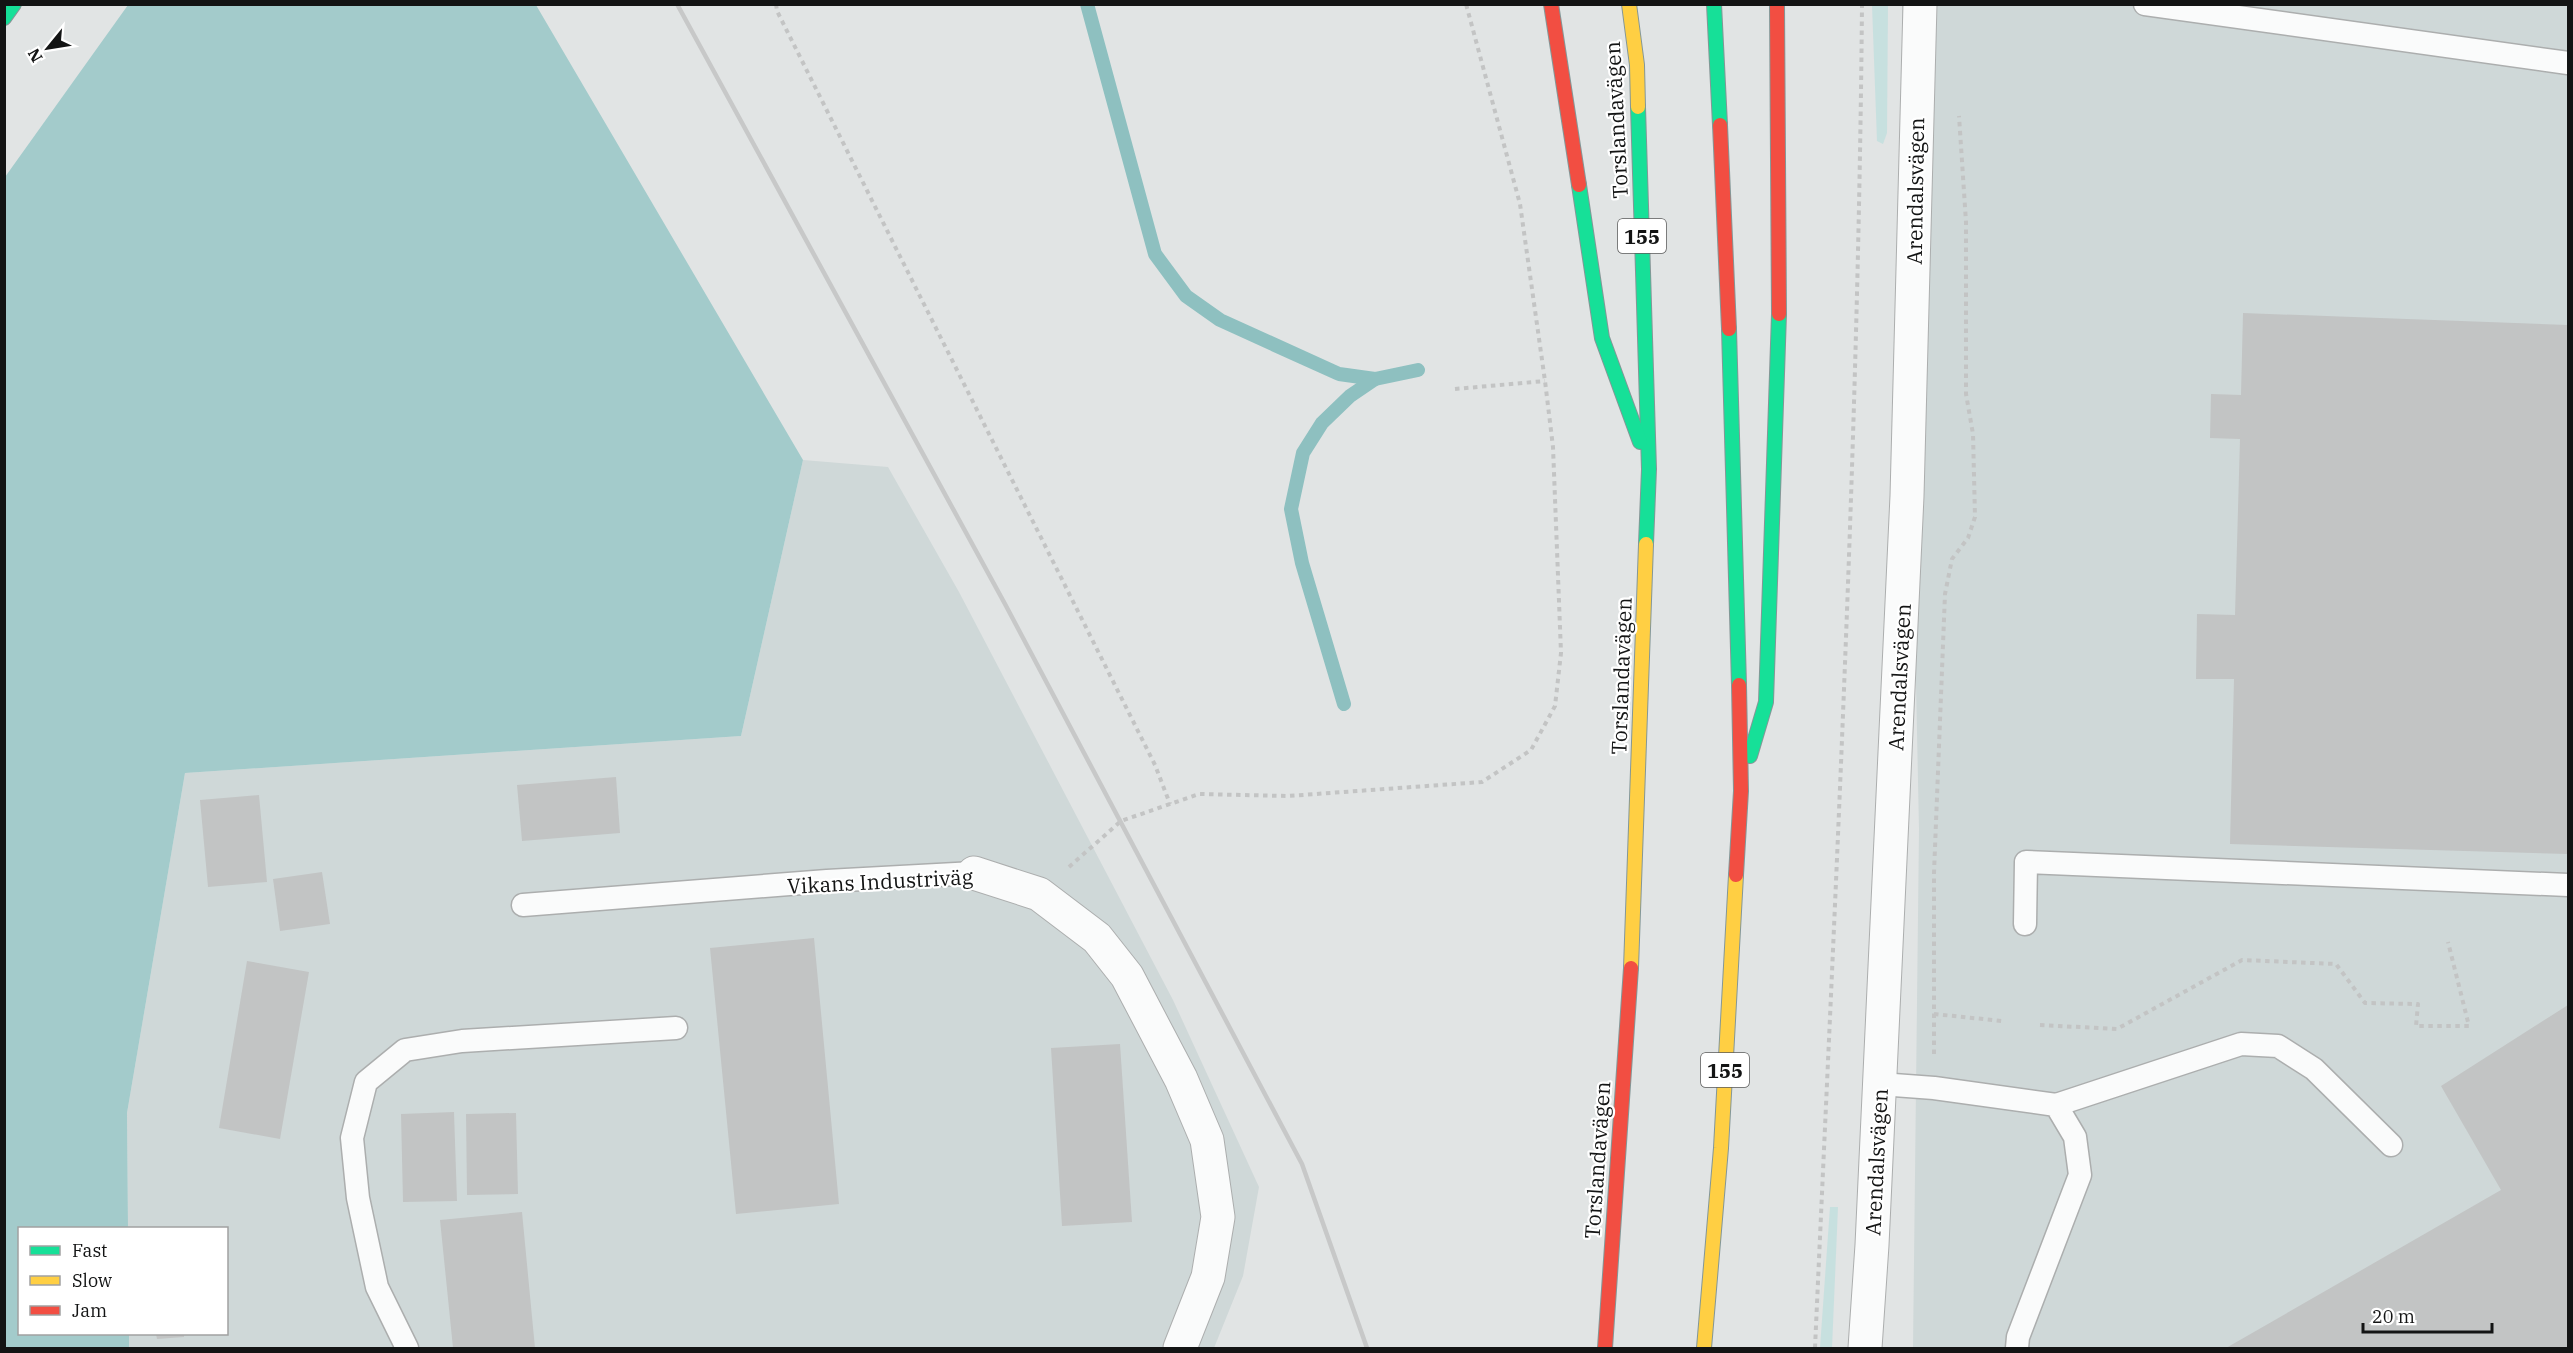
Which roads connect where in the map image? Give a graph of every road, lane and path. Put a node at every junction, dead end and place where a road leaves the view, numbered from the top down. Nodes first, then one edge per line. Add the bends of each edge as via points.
1 (14, 4) edge
2 (776, 4) edge
3 (1466, 4) edge
4 (1551, 4) edge
5 (1629, 4) edge
6 (1714, 4) edge
7 (1777, 4) edge
8 (1862, 4) edge
9 (1920, 4) edge
10 (2145, 4) edge
11 (4, 18) edge
12 (2568, 63) edge
13 (1958, 107) dead end
14 (1545, 381) junction
15 (1455, 389) dead end
16 (1649, 469) junction
17 (1741, 791) junction
18 (1170, 804) junction
19 (974, 873) joint
20 (2568, 885) edge
21 (1039, 894) junction
22 (523, 905) dead end
23 (2025, 924) dead end
24 (2448, 942) dead end
25 (1934, 1014) junction
26 (2002, 1022) dead end
27 (2040, 1025) dead end
28 (676, 1028) dead end
29 (1880, 1083) junction
30 (1934, 1088) junction
31 (2056, 1105) junction
32 (2391, 1144) dead end
33 (407, 1348) edge
34 (1180, 1348) edge
35 (1605, 1348) edge
36 (1704, 1348) edge
37 (1815, 1348) edge
38 (1865, 1348) edge
39 (2017, 1348) edge

1 - 11 main road
2 - 18 path via 866,192 1155,765
3 - 14 path via 1520,204
4 - 16 main road via 1602,338
5 - 16 main road, Torslandavägen / 155 via 1637,65
6 - 17 main road, 155 via 1733,419
7 - 17 main road via 1779,357 1766,702
8 - 37 path via 1851,567
9 - 29 street, Arendalsvägen via 1908,496
10 - 12 lane
13 - 25 path via 1966,222 1966,394 1973,434 1975,518 1968,538 1952,559 1945,594 1934,873
14 - 15 path
14 - 18 path via 1553,447 1561,653 1555,706 1531,750 1482,782 1288,796 1199,794
16 - 35 main road, Torslandavägen / 155 via 1633,945
17 - 36 main road, 155 via 1721,1148
18 - 21 path via 1121,821
19 - 21 street, Vikans Industriväg
19 - 22 lane, Vikans Industriväg
20 - 23 lane via 2026,862
21 - 34 street, Vikans Industriväg via 1097,938 1127,976 1182,1079 1207,1140 1218,1216 1208,1277
24 - 27 path via 2469,1026 2416,1026 2418,1004 2365,1003 2336,964 2242,960 2117,1029
25 - 26 path
25 - 30 path
28 - 33 lane via 462,1041 405,1050 366,1082 352,1138 358,1198 377,1287
29 - 30 lane
29 - 38 street, Arendalsvägen
30 - 31 lane
31 - 32 lane via 2241,1044 2278,1046 2314,1069
31 - 39 lane via 2075,1137 2080,1175

